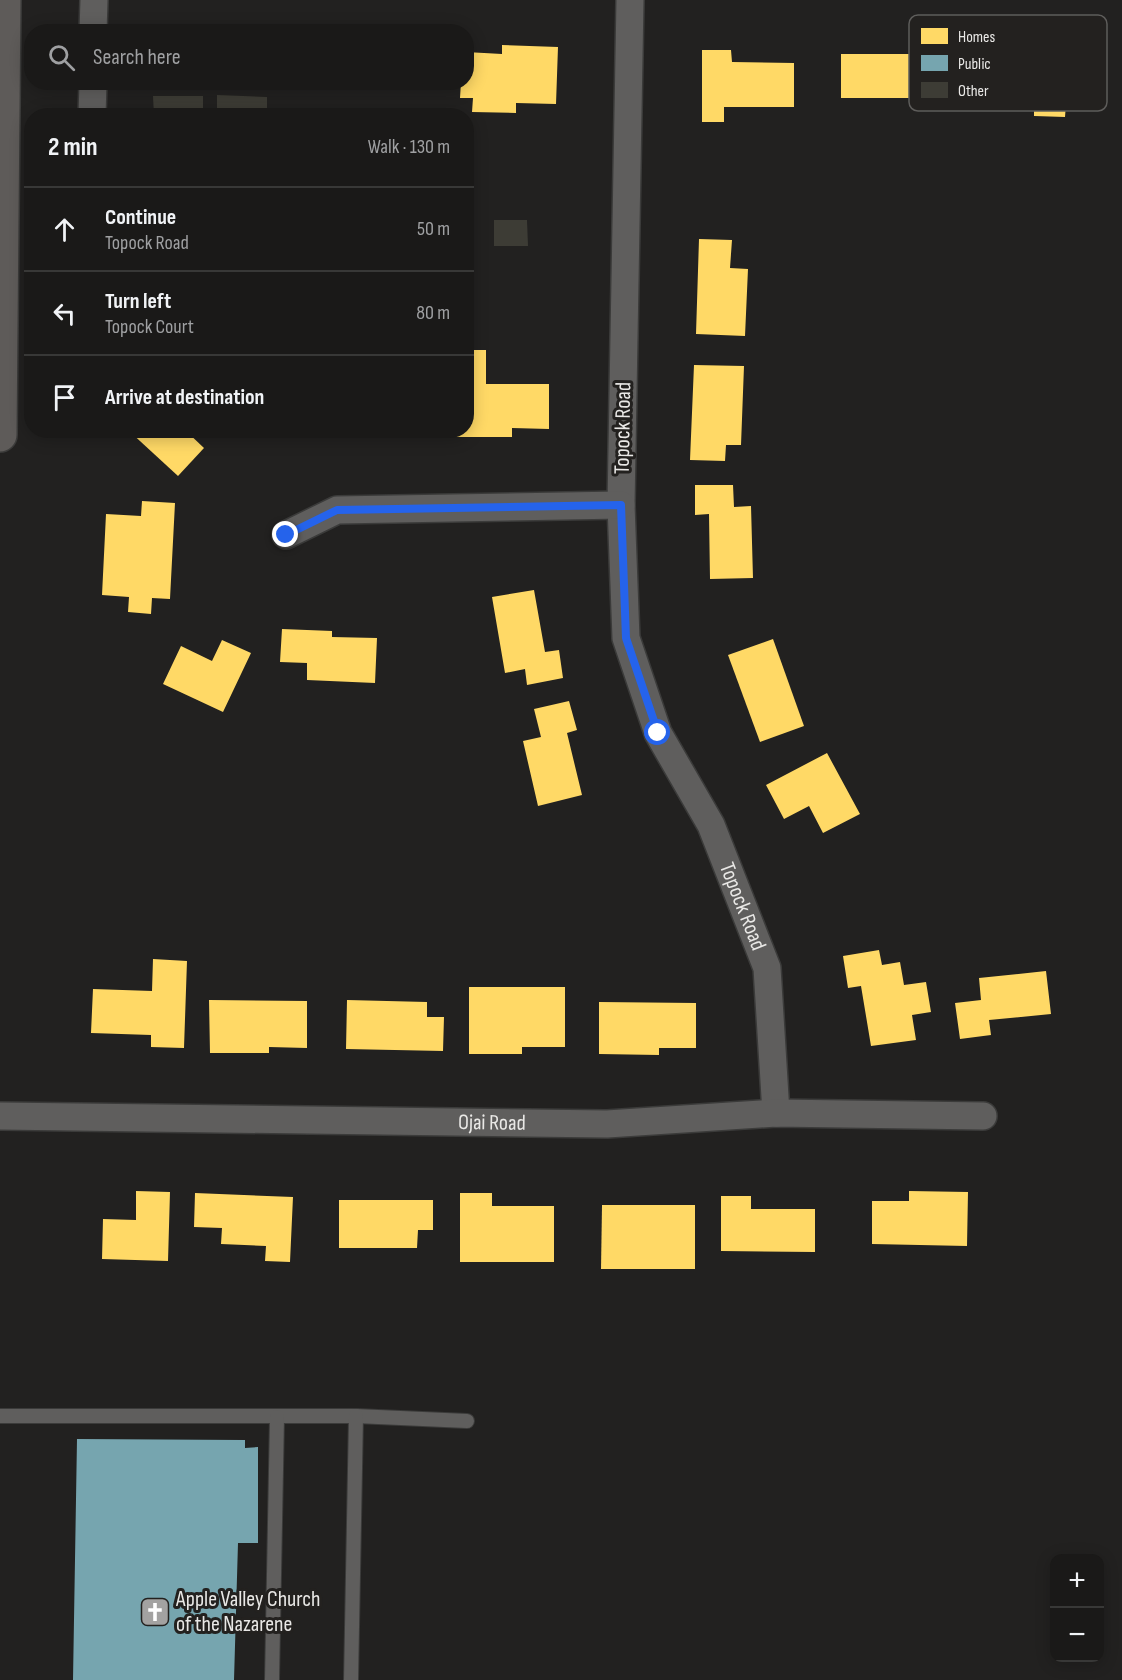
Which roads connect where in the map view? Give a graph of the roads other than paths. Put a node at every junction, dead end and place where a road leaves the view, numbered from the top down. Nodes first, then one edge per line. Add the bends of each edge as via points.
1 (4, 0) edge
2 (94, 0) edge
3 (630, 0) edge
4 (93, 24) edge
5 (93, 90) edge
6 (92, 108) edge
7 (0, 435) edge
8 (621, 505) junction
9 (286, 535) dead end
10 (776, 1113) junction
11 (0, 1116) edge
12 (983, 1116) dead end
13 (0, 1416) edge
14 (356, 1416) junction
15 (277, 1417) junction
16 (467, 1421) dead end
17 (272, 1680) edge
18 (351, 1680) edge

1 - 7 main road
2 - 4 street
3 - 8 street, Topock Road
5 - 6 street
8 - 9 street via 337,510
8 - 10 street, Topock Road via 626,638 658,733 711,825 767,968
10 - 11 street, Ojai Road via 608,1124
10 - 12 street, Ojai Road
13 - 15 lane
14 - 15 lane
14 - 16 lane
14 - 18 lane
15 - 17 lane

